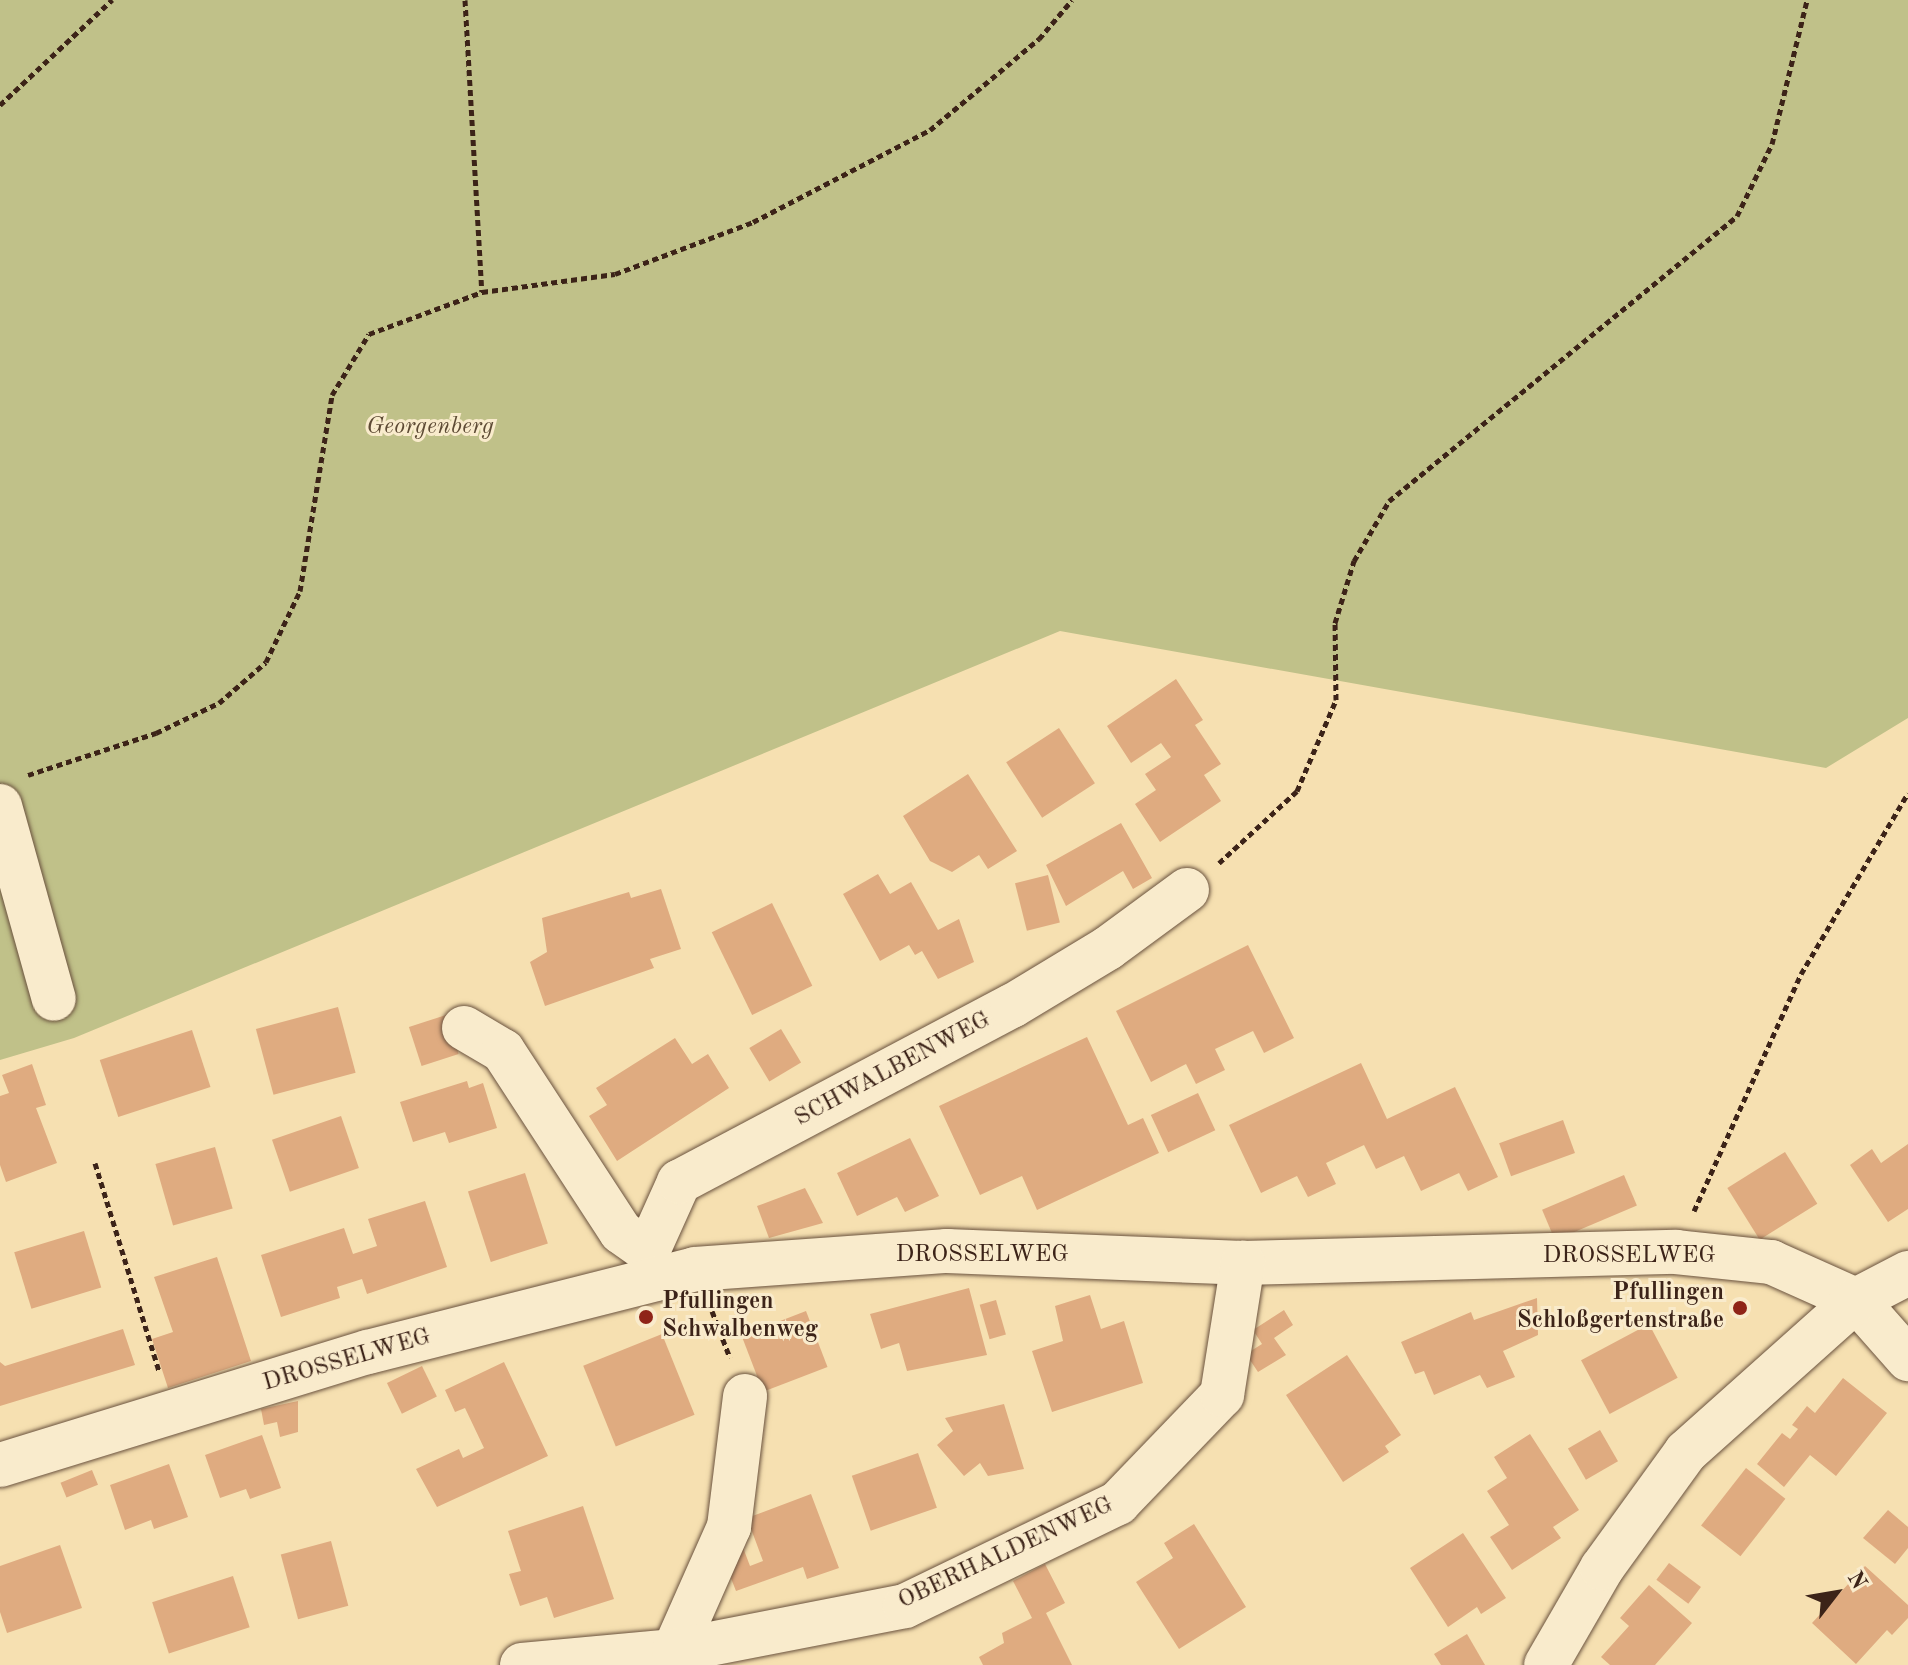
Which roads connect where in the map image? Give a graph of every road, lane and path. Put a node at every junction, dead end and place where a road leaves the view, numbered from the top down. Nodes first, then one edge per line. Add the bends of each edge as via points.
1 (112, 0) edge
2 (465, 0) edge
3 (1072, 0) edge
4 (1807, 0) edge
5 (0, 105) edge
6 (482, 292) junction
7 (7, 793) edge
8 (1908, 793) edge
9 (1187, 890) joint
10 (54, 999) dead end
11 (464, 1028) dead end
12 (95, 1163) dead end
13 (1676, 1252) junction
14 (1243, 1263) junction
15 (651, 1265) junction
16 (1908, 1273) edge
17 (707, 1300) dead end
18 (1856, 1300) junction
19 (1908, 1359) edge
20 (745, 1396) joint
21 (172, 1414) junction
22 (0, 1465) edge
23 (674, 1651) junction
24 (606, 1662) edge
25 (522, 1665) edge
26 (1546, 1665) edge

1 - 5 path
2 - 6 path
3 - 6 path via 1039,39 930,130 753,222 615,274
4 - 9 path via 1772,144 1737,216 1389,501 1354,561 1335,623 1336,700 1297,791
6 - 7 path via 369,334 332,395 300,591 266,662 219,703
7 - 10 street
8 - 13 path via 1801,974
9 - 15 street, SCHWALBENWEG via 1108,948 1012,1006 679,1182
11 - 15 street via 503,1051 621,1232
12 - 21 path
13 - 14 street, DROSSELWEG
13 - 18 street, DROSSELWEG via 1771,1262
14 - 15 street, DROSSELWEG via 947,1251 695,1269
14 - 23 street, OBERHALDENWEG via 1222,1395 1118,1503 905,1606
15 - 21 street, DROSSELWEG
16 - 18 street
17 - 20 path
18 - 19 street, DROSSELWEG
18 - 26 street via 1686,1452 1602,1568
20 - 23 street via 729,1527
21 - 22 street, DROSSELWEG
23 - 24 street, OBERHALDENWEG
24 - 25 street, OBERHALDENWEG

